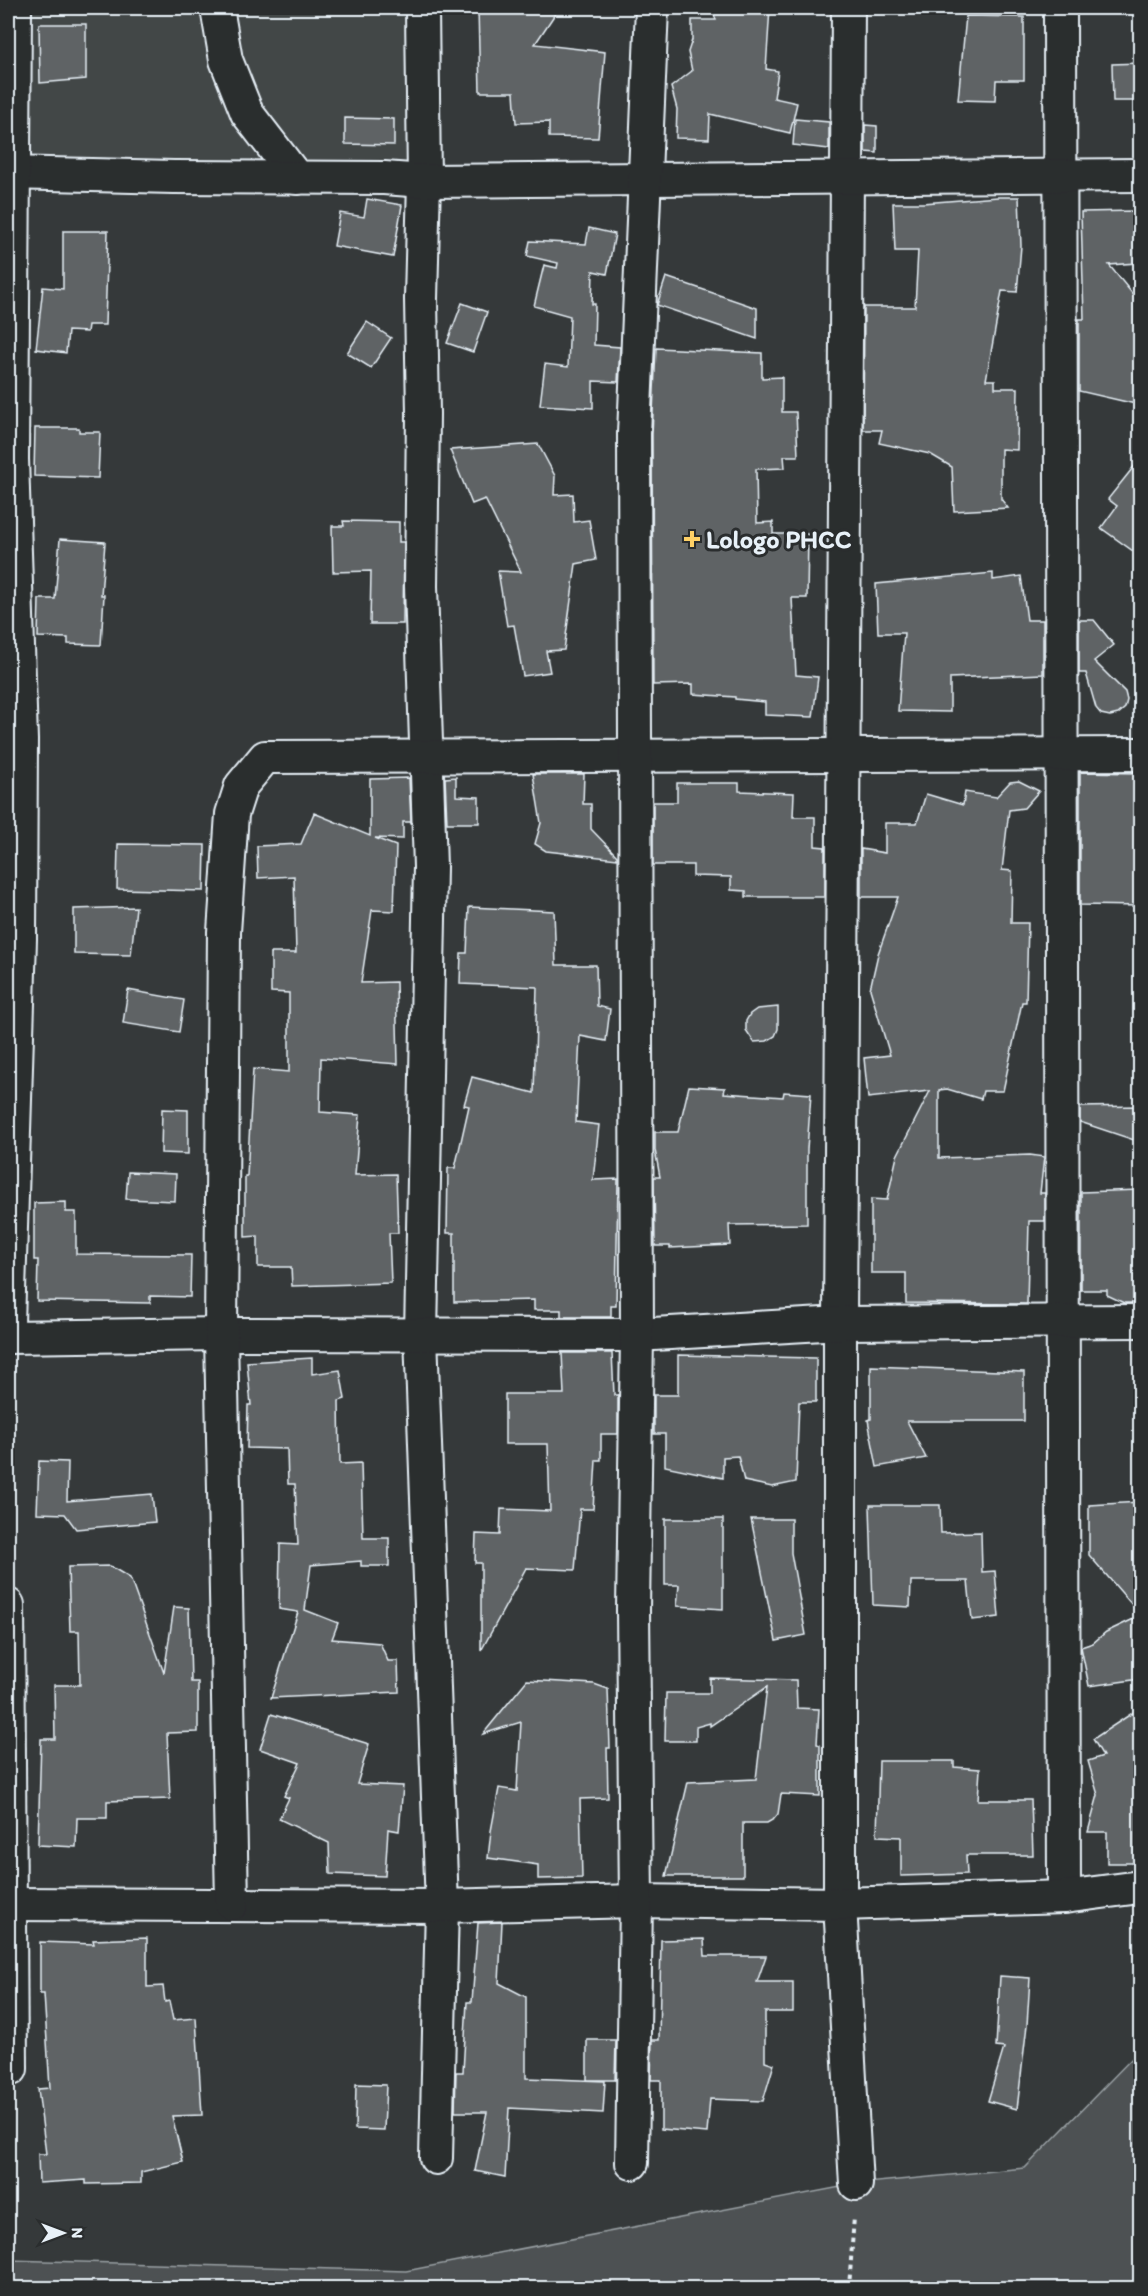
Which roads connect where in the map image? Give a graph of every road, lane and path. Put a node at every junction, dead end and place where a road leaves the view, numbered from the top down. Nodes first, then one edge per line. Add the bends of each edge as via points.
1 (15, 8) edge
2 (218, 8) edge
3 (422, 8) edge
4 (652, 8) edge
5 (848, 8) edge
6 (1060, 8) edge
7 (11, 173) edge
8 (1140, 175) edge
9 (1060, 176) junction
10 (846, 177) junction
11 (297, 178) junction
12 (645, 179) junction
13 (424, 181) junction
14 (14, 741) edge
15 (1140, 753) edge
16 (1062, 754) junction
17 (843, 755) junction
18 (426, 756) junction
19 (634, 756) junction
20 (14, 937) edge
21 (1140, 1321) edge
22 (1063, 1322) junction
23 (8, 1323) edge
24 (840, 1323) junction
25 (221, 1334) junction
26 (421, 1335) junction
27 (637, 1335) junction
28 (8, 1337) edge
29 (8, 1605) edge
30 (1140, 1887) edge
31 (1064, 1897) junction
32 (636, 1901) junction
33 (9, 1904) edge
34 (232, 1904) junction
35 (840, 1904) junction
36 (442, 1906) junction
37 (11, 2069) dead end
38 (436, 2158) dead end
39 (632, 2163) dead end
40 (856, 2184) joint
41 (849, 2289) edge

1 - 7 street
2 - 11 street via 226,60 248,113
3 - 13 street
4 - 12 street
5 - 10 street
6 - 9 street
7 - 11 street
7 - 14 street
8 - 9 street
9 - 10 street
9 - 16 street
10 - 12 street
10 - 17 street
11 - 13 street
12 - 13 street
12 - 19 street via 634,434
13 - 18 street via 421,586
14 - 20 street
15 - 16 street
16 - 17 street
16 - 22 street
17 - 19 street
17 - 24 street
18 - 19 street
18 - 25 street via 265,757 241,786 232,814 224,932
18 - 26 street via 430,867
19 - 27 street
20 - 23 street
21 - 22 street
22 - 24 street
22 - 31 street
24 - 27 street
24 - 35 street
25 - 26 street
25 - 28 street
25 - 34 street
26 - 27 street
26 - 36 street
27 - 32 street via 633,1610
29 - 33 street
30 - 31 street
31 - 35 street
32 - 35 street
32 - 36 street
32 - 39 street
33 - 34 street
33 - 37 street
34 - 36 street
35 - 40 street
36 - 38 street
40 - 41 path

